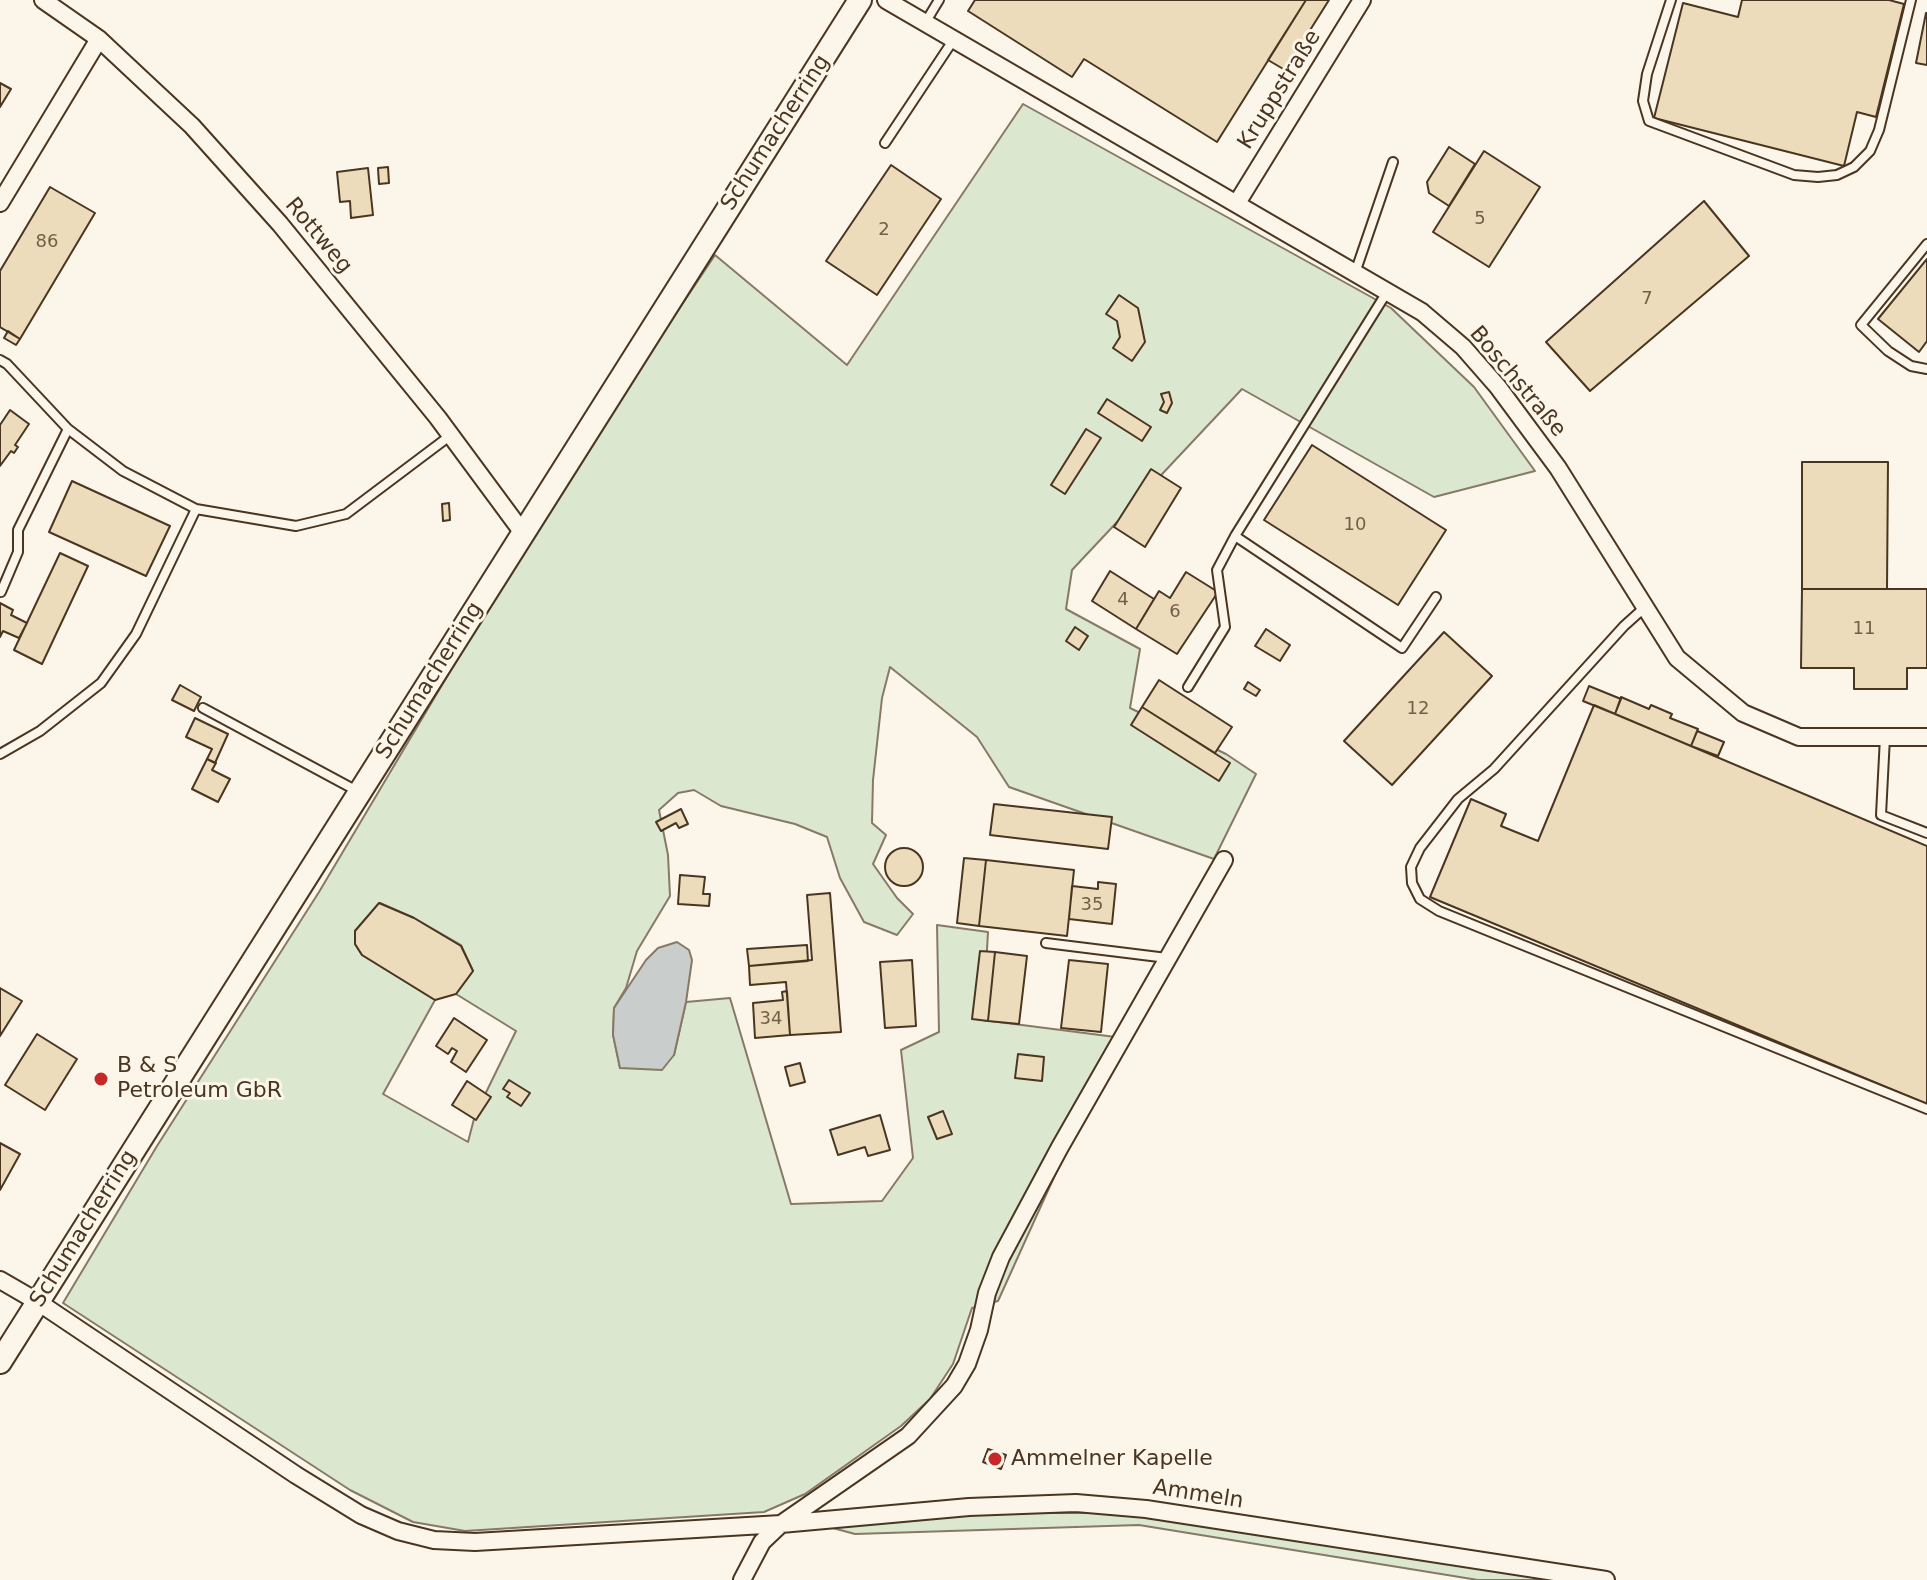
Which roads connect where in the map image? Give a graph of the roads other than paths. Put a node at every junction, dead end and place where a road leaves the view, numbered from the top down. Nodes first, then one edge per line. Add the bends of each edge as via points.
1 (43, 0) edge
2 (860, 0) edge
3 (886, 0) edge
4 (939, 0) edge
5 (1362, 0) edge
6 (1671, 0) edge
7 (1911, 0) edge
8 (925, 23) junction
9 (99, 39) junction
10 (954, 39) junction
11 (885, 143) dead end
12 (1393, 162) dead end
13 (0, 203) edge
14 (1237, 203) junction
15 (1927, 244) edge
16 (1355, 274) junction
17 (1387, 291) junction
18 (0, 360) edge
19 (1927, 369) edge
20 (68, 429) junction
21 (451, 435) junction
22 (196, 509) junction
23 (523, 533) junction
24 (1235, 536) junction
25 (1, 592) edge
26 (1436, 597) dead end
27 (1644, 608) junction
28 (1188, 687) dead end
29 (203, 708) dead end
30 (1885, 737) junction
31 (1927, 737) edge
32 (0, 754) edge
33 (360, 792) junction
34 (1927, 833) edge
35 (1224, 860) dead end
36 (1046, 943) dead end
37 (1168, 958) junction
38 (1927, 1109) edge
39 (0, 1280) edge
40 (38, 1302) junction
41 (0, 1362) edge
42 (781, 1524) junction
43 (742, 1580) edge
44 (1606, 1580) edge

1 - 9 street, Rottweg
2 - 23 main road, Schumacherring
3 - 8 street, Boschstraße
4 - 8 lane
5 - 14 street, Kruppstraße
6 - 7 lane via 1647,74 1643,101 1649,121 1794,175 1818,177 1854,167 1870,151
8 - 10 street, Boschstraße
9 - 13 street
9 - 21 street, Rottweg via 192,126 270,213
10 - 11 lane
10 - 14 street, Boschstraße
12 - 16 lane
14 - 16 street, Boschstraße
15 - 19 lane via 1861,325 1888,351
16 - 17 street, Boschstraße
17 - 24 lane
17 - 27 street, Boschstraße via 1463,347 1498,387 1558,468
18 - 20 lane
20 - 22 lane via 123,471
20 - 25 lane via 18,530 18,552
21 - 22 lane via 346,514 296,526
21 - 23 street, Rottweg
22 - 32 lane via 136,634 101,683 40,731
23 - 33 main road, Schumacherring
24 - 26 lane via 1402,648
24 - 28 lane via 1217,570 1225,627
27 - 30 street, Boschstraße via 1677,658 1743,713 1799,737
27 - 38 lane via 1494,769 1458,799 1420,848 1411,867 1420,899
29 - 33 lane
30 - 31 street, Boschstraße
30 - 34 lane via 1881,815
33 - 40 main road, Schumacherring
35 - 37 street
36 - 37 lane
37 - 42 street via 1001,1257 967,1364 954,1386 908,1436
39 - 40 street, Ammeln
40 - 41 main road, Schumacherring
40 - 42 street, Ammeln via 296,1475 398,1531 475,1542
42 - 43 street via 762,1542
42 - 44 street, Ammeln via 1076,1503 1161,1511

